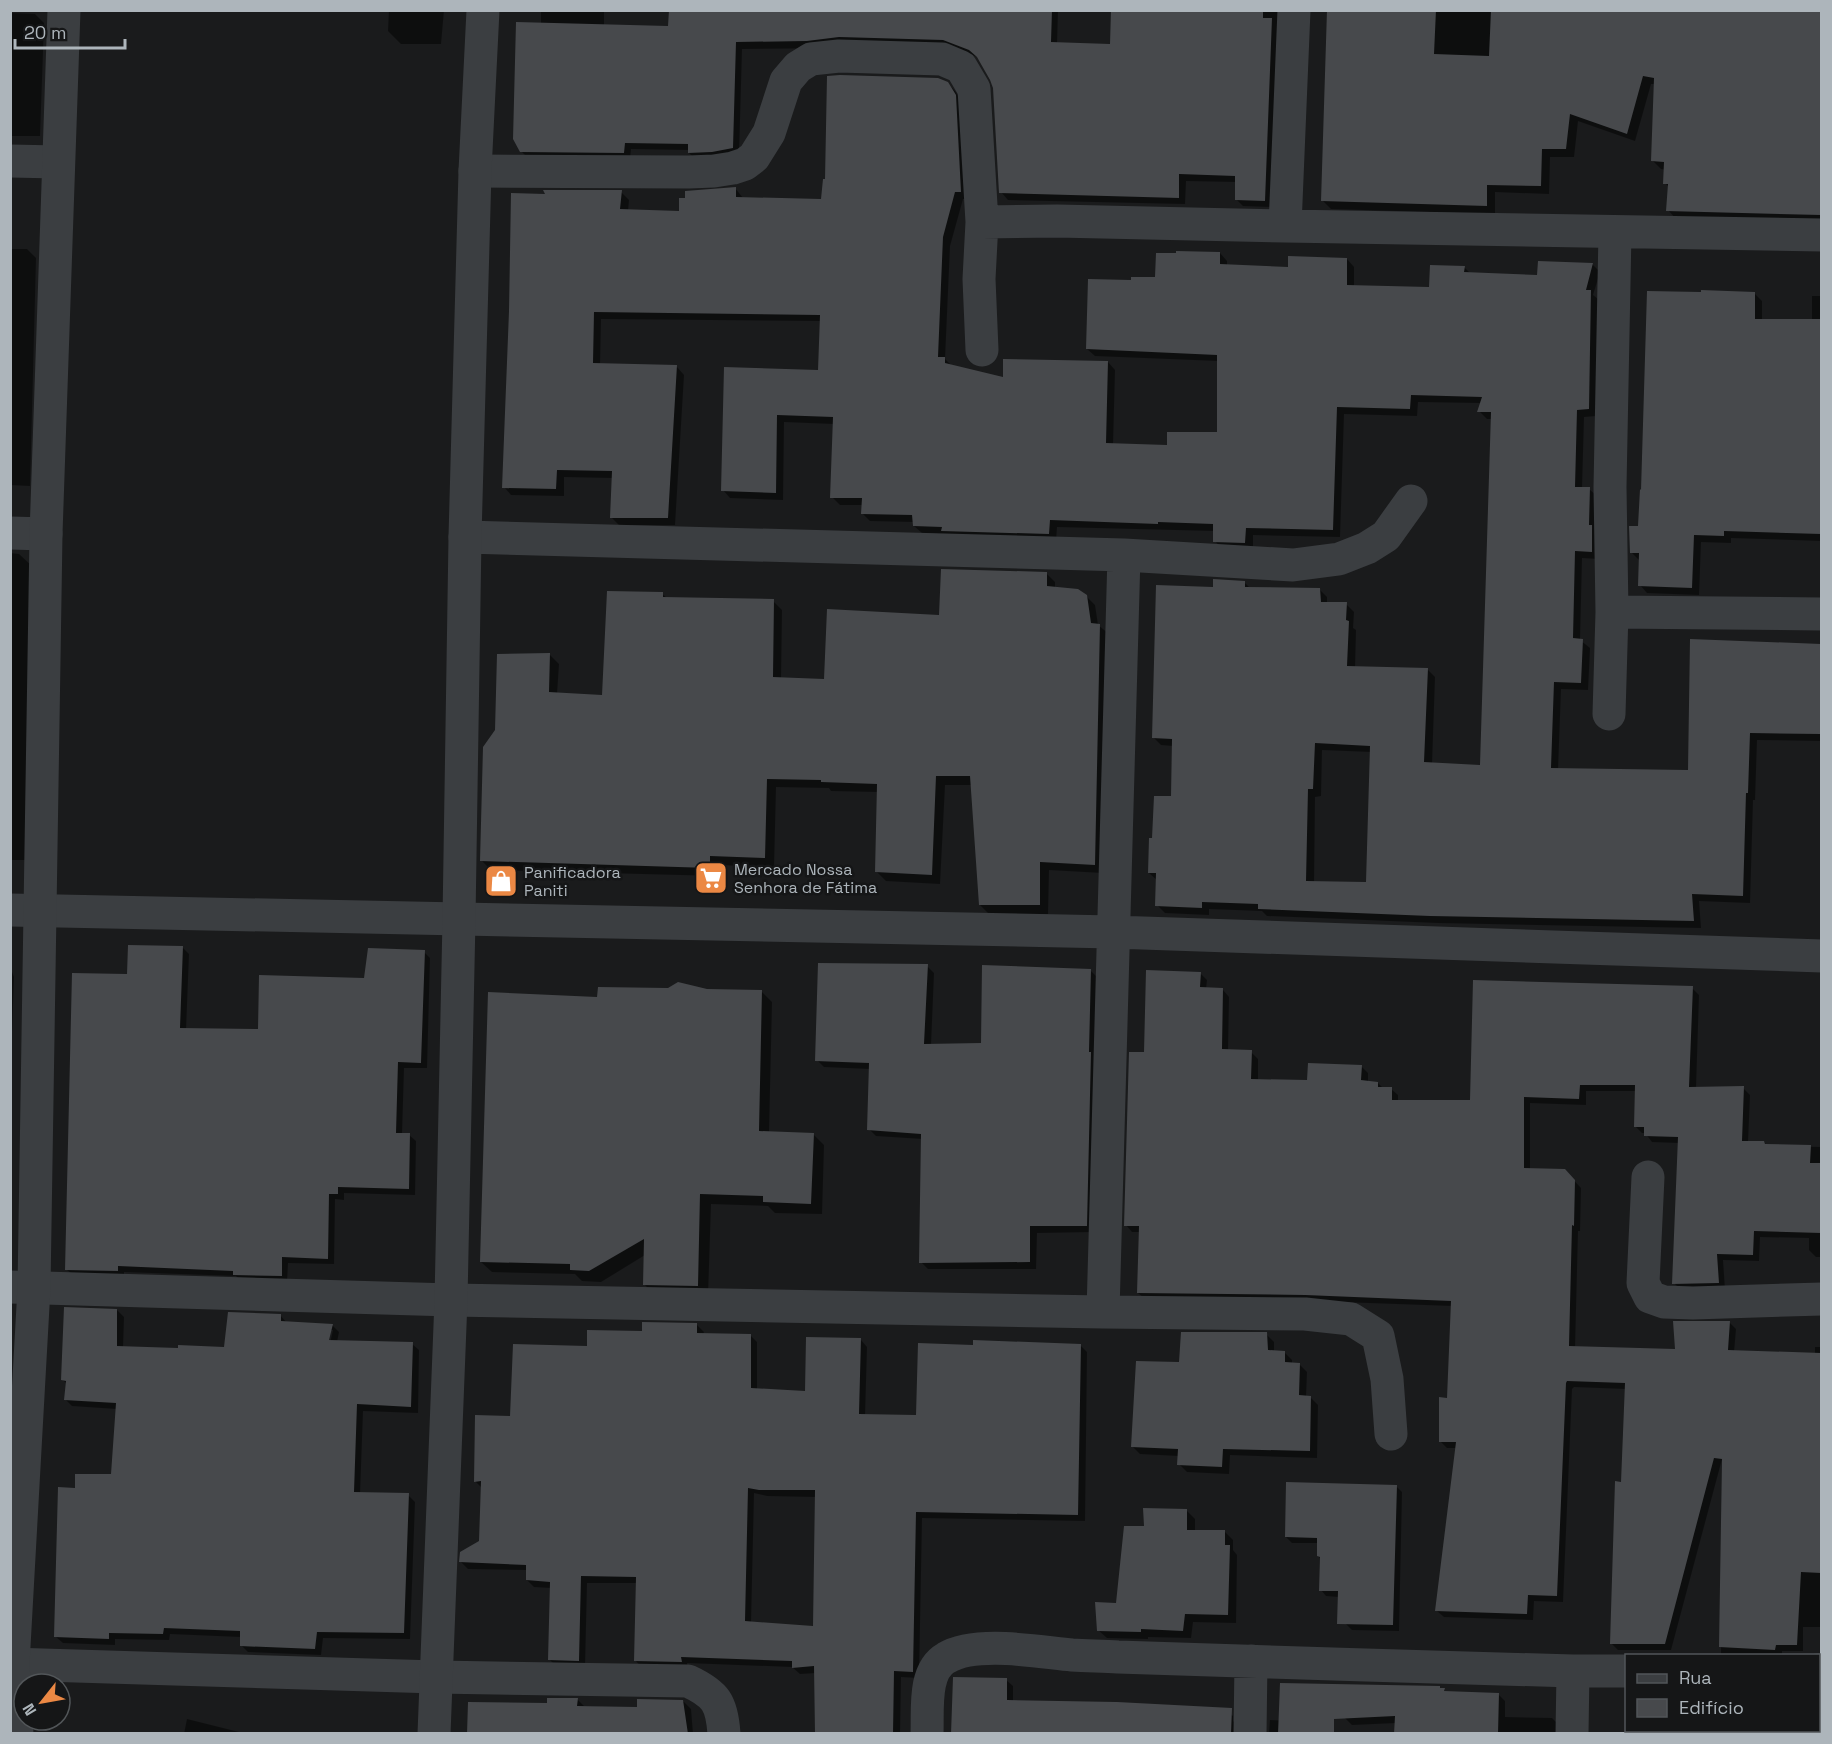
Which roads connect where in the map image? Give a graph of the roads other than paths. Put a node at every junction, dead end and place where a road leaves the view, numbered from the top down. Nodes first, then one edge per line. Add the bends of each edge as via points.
1 (64, 10) edge
2 (483, 10) edge
3 (1294, 10) edge
4 (10, 161) edge
5 (58, 162) junction
6 (475, 171) junction
7 (982, 222) junction
8 (1285, 226) junction
9 (1615, 232) junction
10 (1821, 235) edge
11 (982, 350) dead end
12 (1412, 501) dead end
13 (10, 533) edge
14 (46, 534) junction
15 (465, 537) junction
16 (1124, 555) junction
17 (1612, 612) junction
18 (1821, 615) edge
19 (1610, 714) dead end
20 (26, 911) edge
21 (459, 919) junction
22 (1113, 932) junction
23 (1821, 956) edge
24 (1648, 1177) dead end
25 (22, 1287) edge
26 (1821, 1299) edge
27 (451, 1300) junction
28 (1103, 1312) junction
29 (1391, 1434) dead end
30 (1251, 1661) junction
31 (12, 1664) edge
32 (1573, 1671) junction
33 (1625, 1671) edge
34 (436, 1677) junction
35 (17, 1734) edge
36 (434, 1734) edge
37 (724, 1734) edge
38 (927, 1734) edge
39 (1250, 1734) edge
40 (1572, 1734) edge

1 - 5 street
2 - 6 street
3 - 8 street
4 - 5 street
5 - 14 street
6 - 7 street via 689,172 733,168 754,157 769,133 786,81 811,59 942,59 961,67 974,89
6 - 15 street
7 - 8 street
7 - 11 street
8 - 9 street
9 - 10 street
9 - 17 street
12 - 16 street via 1386,536 1339,559 1293,565
13 - 14 street
14 - 20 street
15 - 16 street
15 - 21 street
16 - 22 street
17 - 18 street
17 - 19 street
20 - 21 street
20 - 25 street
21 - 22 street
21 - 27 street
22 - 23 street
22 - 28 street
24 - 26 street via 1643,1283 1650,1297 1664,1302 1693,1303
25 - 27 street
25 - 31 street
27 - 28 street
27 - 34 street
28 - 29 street via 1305,1314 1351,1319 1378,1336 1387,1379
30 - 32 street
30 - 38 street via 1075,1655 1017,1649 957,1652 936,1666 930,1682
30 - 39 street
31 - 34 street
31 - 35 street
32 - 33 street
32 - 40 street
34 - 36 street
34 - 37 street via 688,1681 708,1691 722,1712

